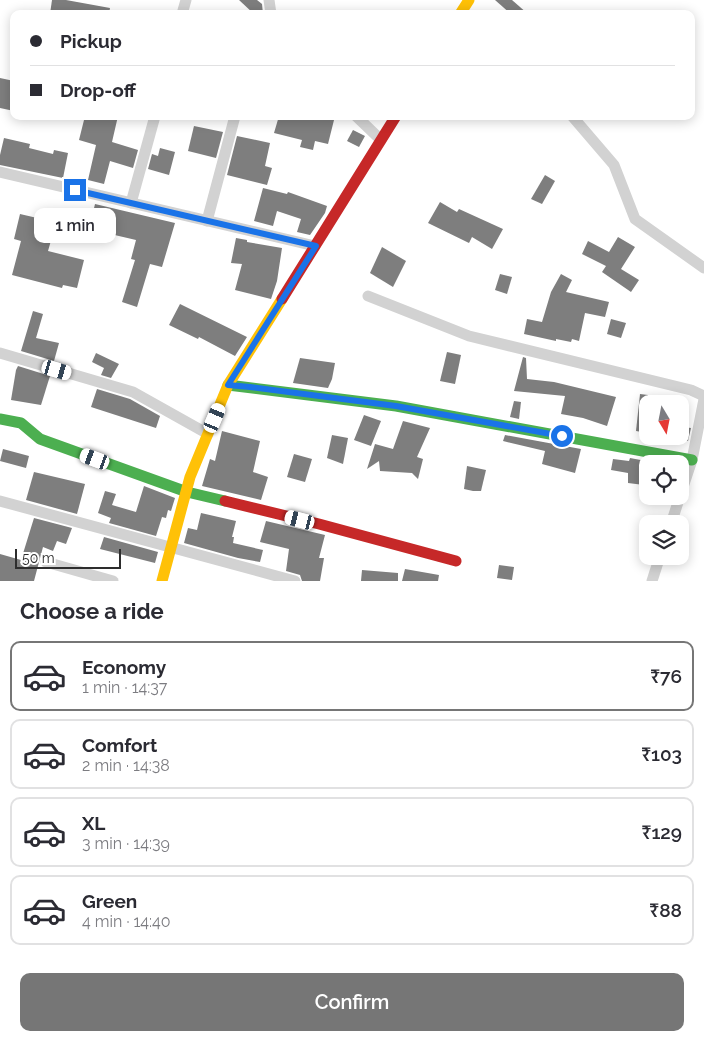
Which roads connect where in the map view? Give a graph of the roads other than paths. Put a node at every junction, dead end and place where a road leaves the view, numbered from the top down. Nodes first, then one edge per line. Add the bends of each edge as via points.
1 (154, 120) edge
2 (234, 120) edge
3 (360, 120) edge
4 (394, 120) edge
5 (575, 120) edge
6 (382, 140) junction
7 (0, 172) edge
8 (132, 203) junction
9 (207, 221) junction
10 (316, 246) junction
11 (704, 268) edge
12 (368, 296) dead end
13 (0, 353) edge
14 (228, 385) junction
15 (704, 398) edge
16 (0, 419) edge
17 (208, 434) junction
18 (692, 460) junction
19 (689, 469) edge
20 (186, 492) junction
21 (0, 501) edge
22 (172, 549) junction
23 (456, 561) dead end
24 (46, 562) dead end
25 (657, 565) edge
26 (113, 581) edge
27 (162, 581) edge
28 (295, 581) edge
29 (652, 581) edge

1 - 8 street
2 - 9 street
3 - 6 street
4 - 6 street
5 - 11 street via 614,165 635,218
6 - 10 street
7 - 8 street
8 - 9 street
9 - 10 street
10 - 14 street
12 - 15 street via 469,336 691,390
13 - 17 street via 133,392
14 - 17 street
14 - 18 street via 396,406
15 - 18 street
16 - 20 street via 21,422 40,439
17 - 20 street
18 - 19 street
20 - 22 street
20 - 23 street
21 - 22 street
22 - 27 street
22 - 28 street
24 - 26 street
25 - 29 street

